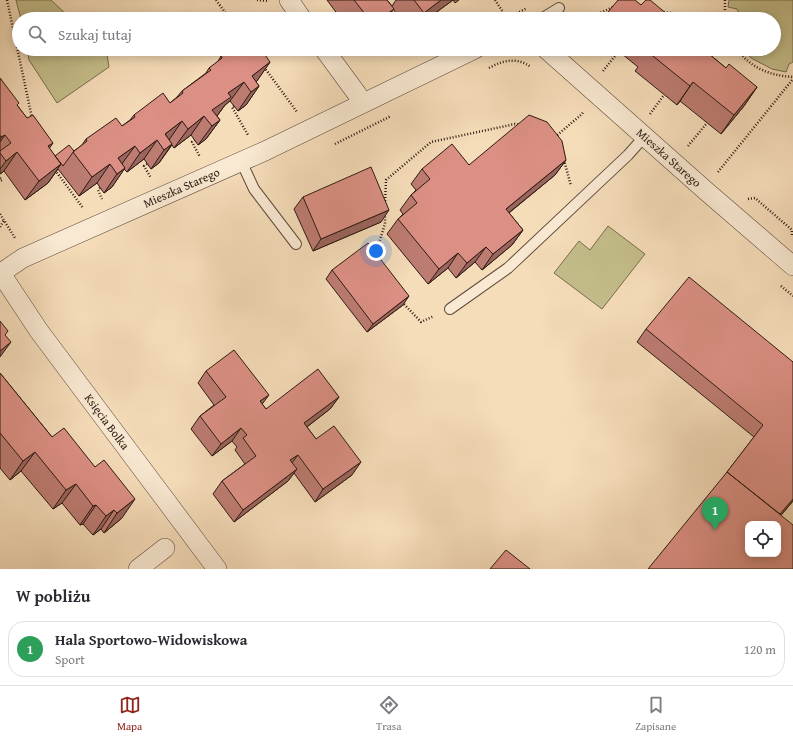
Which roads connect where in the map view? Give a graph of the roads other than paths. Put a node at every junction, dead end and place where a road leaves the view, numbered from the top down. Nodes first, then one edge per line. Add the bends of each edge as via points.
1 (288, 0) edge
2 (559, 8) dead end
3 (297, 12) edge
4 (552, 12) edge
5 (329, 56) edge
6 (461, 56) edge
7 (555, 56) edge
8 (362, 103) junction
9 (645, 128) junction
10 (241, 161) junction
11 (296, 244) dead end
12 (793, 266) edge
13 (0, 272) edge
14 (450, 309) road end
15 (166, 548) dead end
16 (138, 569) edge
17 (217, 569) edge

1 - 3 street
2 - 4 lane
5 - 8 street
6 - 8 street, Mieszka Starego
7 - 9 street, Mieszka Starego
8 - 10 street, Mieszka Starego
9 - 12 street, Mieszka Starego
9 - 14 lane via 632,151 508,268
10 - 11 lane via 254,189
10 - 13 street, Mieszka Starego via 23,258
13 - 17 street, Księcia Bolka via 39,331
15 - 16 street

